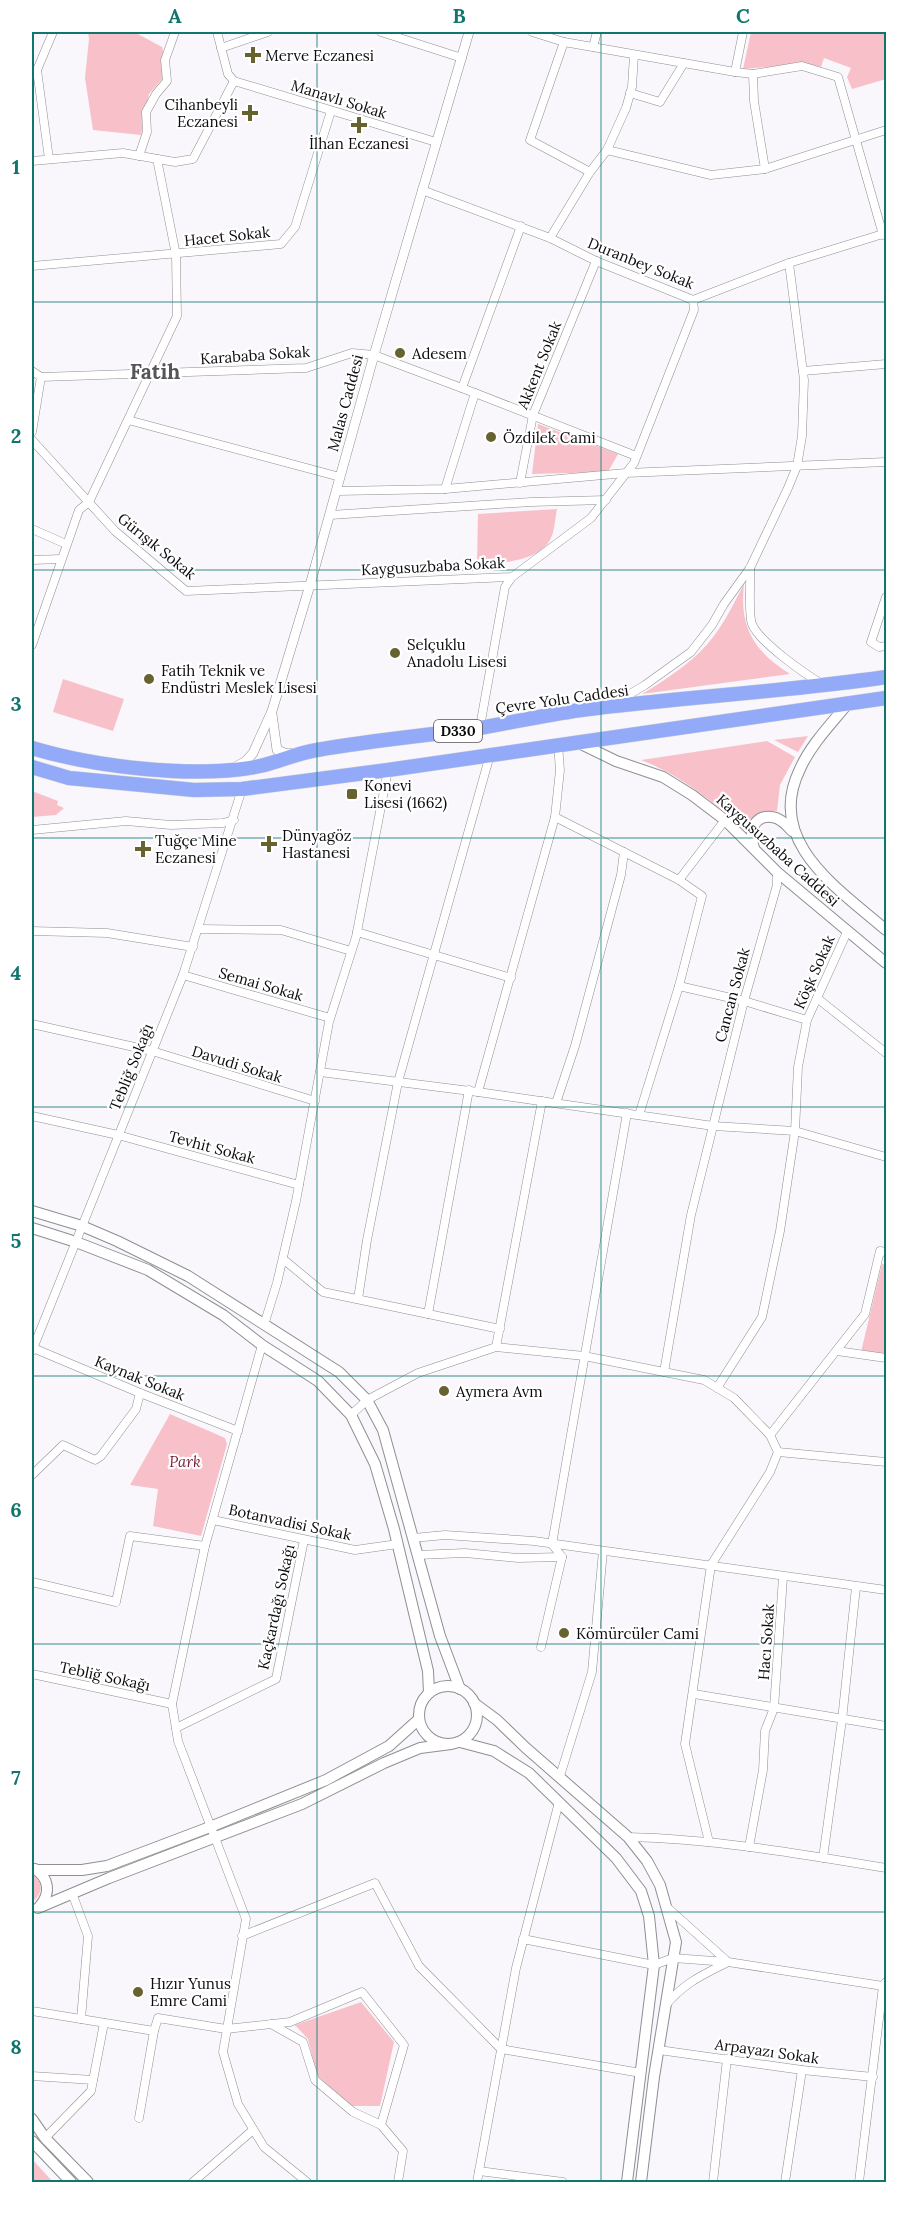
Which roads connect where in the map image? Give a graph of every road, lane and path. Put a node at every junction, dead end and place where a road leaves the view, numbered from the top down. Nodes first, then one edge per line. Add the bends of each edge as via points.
1 (53, 32) edge
2 (175, 32) edge
3 (217, 32) edge
4 (268, 32) edge
5 (381, 32) edge
6 (469, 32) edge
7 (532, 32) edge
8 (597, 32) edge
9 (743, 32) edge
10 (564, 42) junction
11 (593, 47) junction
12 (221, 48) junction
13 (634, 55) junction
14 (462, 58) junction
15 (684, 63) junction
16 (34, 70) edge
17 (735, 72) junction
18 (753, 74) junction
19 (234, 81) junction
20 (630, 93) junction
21 (331, 111) junction
22 (886, 130) edge
23 (855, 141) junction
24 (436, 142) junction
25 (607, 150) junction
26 (139, 156) junction
27 (49, 159) junction
28 (157, 159) junction
29 (32, 161) edge
30 (765, 169) junction
31 (590, 172) junction
32 (422, 190) junction
33 (521, 226) junction
34 (885, 234) edge
35 (550, 238) junction
36 (176, 255) junction
37 (596, 261) junction
38 (789, 263) junction
39 (32, 266) edge
40 (693, 300) junction
41 (374, 355) junction
42 (886, 364) edge
43 (32, 370) edge
44 (803, 371) junction
45 (149, 375) junction
46 (41, 378) junction
47 (462, 388) junction
48 (475, 393) junction
49 (533, 415) junction
50 (128, 420) junction
51 (32, 432) edge
52 (32, 440) edge
53 (636, 456) junction
54 (886, 462) edge
55 (797, 466) junction
56 (626, 473) junction
57 (340, 477) junction
58 (520, 483) junction
59 (445, 489) junction
60 (337, 491) junction
61 (606, 500) junction
62 (88, 502) junction
63 (330, 515) junction
64 (32, 528) edge
65 (66, 544) junction
66 (61, 559) junction
67 (32, 560) edge
68 (750, 568) junction
69 (512, 577) junction
70 (306, 586) junction
71 (886, 597) edge
72 (32, 645) edge
73 (886, 646) edge
74 (886, 677) edge
75 (826, 686) junction
76 (886, 698) edge
77 (849, 702) junction
78 (580, 710) junction
79 (272, 711) junction
80 (477, 728) junction
81 (577, 742) junction
82 (558, 744) junction
83 (32, 748) edge
84 (315, 750) junction
85 (490, 755) junction
86 (32, 768) edge
87 (231, 769) junction
88 (388, 770) junction
89 (242, 789) junction
90 (555, 817) junction
91 (234, 820) junction
92 (725, 820) junction
93 (32, 830) edge
94 (795, 833) junction
95 (624, 852) junction
96 (756, 852) junction
97 (777, 872) junction
98 (679, 880) junction
99 (200, 929) junction
100 (886, 930) edge
101 (32, 931) edge
102 (357, 932) junction
103 (847, 932) junction
104 (193, 947) junction
105 (351, 951) junction
106 (433, 954) junction
107 (886, 963) edge
108 (183, 975) junction
109 (511, 978) junction
110 (679, 986) junction
111 (817, 998) junction
112 (744, 1001) junction
113 (330, 1018) junction
114 (807, 1020) junction
115 (32, 1024) edge
116 (152, 1051) junction
117 (886, 1053) edge
118 (320, 1072) junction
119 (398, 1082) junction
120 (473, 1091) junction
121 (315, 1101) junction
122 (542, 1101) junction
123 (556, 1103) junction
124 (627, 1113) junction
125 (639, 1115) junction
126 (32, 1116) edge
127 (713, 1126) junction
128 (795, 1131) junction
129 (118, 1136) junction
130 (886, 1158) edge
131 (299, 1185) junction
132 (32, 1211) edge
133 (82, 1226) junction
134 (32, 1228) edge
135 (76, 1242) junction
136 (886, 1252) edge
137 (283, 1259) junction
138 (358, 1299) junction
139 (428, 1314) junction
140 (264, 1325) junction
141 (500, 1329) junction
142 (262, 1345) junction
143 (496, 1347) junction
144 (32, 1350) edge
145 (837, 1351) junction
146 (584, 1356) junction
147 (886, 1358) edge
148 (664, 1372) junction
149 (717, 1388) junction
150 (140, 1393) junction
151 (367, 1400) junction
152 (351, 1415) junction
153 (238, 1431) junction
154 (770, 1435) junction
155 (778, 1452) junction
156 (886, 1462) edge
157 (32, 1475) edge
158 (213, 1520) junction
159 (413, 1539) junction
160 (304, 1540) junction
161 (398, 1544) junction
162 (552, 1544) junction
163 (206, 1546) junction
164 (603, 1551) junction
165 (417, 1555) junction
166 (562, 1557) junction
167 (711, 1565) junction
168 (783, 1577) junction
169 (32, 1582) edge
170 (856, 1587) junction
171 (886, 1590) edge
172 (541, 1647) dead end
173 (32, 1674) edge
174 (460, 1689) junction
175 (429, 1693) junction
176 (694, 1694) junction
177 (474, 1703) junction
178 (172, 1704) junction
179 (774, 1708) junction
180 (419, 1719) junction
181 (842, 1720) junction
182 (886, 1726) edge
183 (176, 1728) junction
184 (455, 1743) junction
185 (560, 1776) junction
186 (559, 1802) junction
187 (210, 1827) junction
188 (628, 1837) junction
189 (215, 1838) junction
190 (709, 1842) junction
191 (750, 1847) junction
192 (823, 1858) junction
193 (886, 1868) edge
194 (34, 1869) edge
195 (72, 1893) junction
196 (668, 1908) junction
197 (34, 1909) edge
198 (242, 1936) junction
199 (523, 1939) junction
200 (673, 1958) junction
201 (728, 1962) junction
202 (654, 1965) junction
203 (885, 1984) edge
204 (666, 2004) junction
205 (32, 2011) edge
206 (81, 2019) junction
207 (104, 2023) junction
208 (272, 2024) junction
209 (226, 2029) junction
210 (154, 2031) junction
211 (877, 2044) junction
212 (886, 2046) edge
213 (501, 2049) junction
214 (659, 2050) junction
215 (727, 2059) junction
216 (802, 2070) junction
217 (641, 2073) junction
218 (32, 2076) edge
219 (873, 2077) junction
220 (93, 2080) junction
221 (139, 2118) dead end
222 (32, 2119) edge
223 (381, 2125) junction
224 (253, 2130) junction
225 (45, 2138) junction
226 (32, 2141) edge
227 (479, 2171) junction
228 (71, 2182) edge
229 (88, 2182) edge
230 (193, 2182) edge
231 (307, 2182) edge
232 (398, 2182) edge
233 (477, 2182) edge
234 (563, 2182) edge
235 (627, 2182) edge
236 (641, 2182) edge
237 (713, 2182) edge
238 (785, 2182) edge
239 (859, 2182) edge

1 - 16 street
2 - 26 street via 165,60 166,81 146,112 147,132
3 - 12 street
4 - 12 street
5 - 14 street
6 - 14 street, Malas Caddesi
7 - 10 street
8 - 11 street
9 - 17 street
10 - 11 street
10 - 31 street via 530,140
11 - 13 street
12 - 19 street via 228,74
13 - 15 street
13 - 20 street
14 - 24 street, Malas Caddesi
15 - 17 street
15 - 20 street via 660,102
16 - 27 street
17 - 18 street
18 - 23 street via 802,66 838,77
18 - 30 street
19 - 21 street, Manavlı Sokak
19 - 28 street via 193,159
20 - 25 street
21 - 24 street, Manavlı Sokak
21 - 36 street, Hacet Sokak via 295,228 281,244
22 - 23 street
23 - 30 street
23 - 34 street
24 - 32 street, Malas Caddesi
25 - 30 street via 711,176
25 - 31 street
26 - 27 street via 123,153
26 - 28 street
27 - 29 street
28 - 36 street
31 - 35 street
32 - 33 street, Duranbey Sokak
32 - 41 street, Malas Caddesi
33 - 35 street, Duranbey Sokak
33 - 47 street
34 - 38 street, Duranbey Sokak
35 - 37 street, Duranbey Sokak
36 - 39 street, Hacet Sokak
36 - 45 street via 177,316
37 - 40 street, Duranbey Sokak
37 - 49 street, Akkent Sokak
38 - 40 street, Duranbey Sokak
38 - 44 street
40 - 53 street, Kaygusuzbaba Sokak via 694,310
41 - 45 street, Karababa Sokak via 352,353 306,368
41 - 47 street
41 - 57 street, Malas Caddesi
42 - 44 street
43 - 46 street
44 - 55 street via 802,436
45 - 46 street, Karababa Sokak
45 - 50 street
46 - 51 street
47 - 48 street
48 - 49 street
48 - 59 street
49 - 53 street
49 - 58 street, Akkent Sokak
50 - 57 street
50 - 62 street
52 - 62 street, Gürışık Sokak
53 - 56 street, Kaygusuzbaba Sokak
54 - 55 street
55 - 56 street
55 - 68 street
56 - 58 street
56 - 61 street, Kaygusuzbaba Sokak
57 - 60 street, Malas Caddesi
58 - 59 street
59 - 60 street
60 - 63 street, Malas Caddesi
61 - 63 street
61 - 69 street, Kaygusuzbaba Sokak via 591,518
62 - 65 street via 79,510
62 - 70 street, Gürışık Sokak via 115,531 186,591
63 - 70 street, Malas Caddesi
64 - 65 street
65 - 66 street
66 - 67 street
66 - 72 street
68 - 75 street via 752,623 764,640 806,675
68 - 78 street via 691,652 625,697
69 - 70 street, Kaygusuzbaba Sokak
69 - 80 street via 505,587
70 - 79 street, Malas Caddesi
71 - 73 street via 871,642
74 - 75 highway, Çevre Yolu Caddesi / D330
75 - 78 highway, Çevre Yolu Caddesi / D330
76 - 77 highway, D330
77 - 81 highway, D330
77 - 94 main road, Kaygusuzbaba Caddesi via 799,769 792,798 791,823
78 - 80 highway, Çevre Yolu Caddesi / D330
79 - 84 street via 277,750 287,754
79 - 87 street, Malas Caddesi via 253,753
80 - 84 highway, Çevre Yolu Caddesi / D330
81 - 82 highway, D330
81 - 92 main road, Kaygusuzbaba Caddesi via 663,777
82 - 85 highway, D330
82 - 90 street via 560,770
83 - 87 highway, Çevre Yolu Caddesi / D330 via 96,763 149,769
84 - 87 highway, Çevre Yolu Caddesi / D330 via 260,766
85 - 88 highway, D330
85 - 106 street
86 - 89 highway, D330 via 69,778 194,790
88 - 89 highway, D330
88 - 102 street
89 - 91 street, Tebliğ Sokağı
90 - 95 street
90 - 109 street
91 - 93 street via 171,825 126,821
91 - 99 street, Tebliğ Sokağı
92 - 96 main road, Kaygusuzbaba Caddesi
92 - 98 street
94 - 96 main road via 772,816 760,818 752,827
94 - 100 main road, Kaygusuzbaba Caddesi via 821,874
95 - 98 street
95 - 123 street via 578,1034
96 - 97 main road, Kaygusuzbaba Caddesi
97 - 103 main road, Kaygusuzbaba Caddesi
97 - 112 street, Cancan Sokak via 777,885
98 - 110 street via 702,896
99 - 104 street, Tebliğ Sokağı
99 - 105 street via 281,930
101 - 104 street via 107,933
102 - 105 street
102 - 106 street
103 - 107 main road, Kaygusuzbaba Caddesi
103 - 111 street, Köşk Sokak
104 - 108 street, Tebliğ Sokağı
105 - 113 street
106 - 109 street
106 - 119 street
108 - 113 street, Semai Sokak
108 - 116 street, Tebliğ Sokağı
109 - 120 street
110 - 112 street
110 - 125 street
111 - 114 street, Köşk Sokak
111 - 117 street
112 - 114 street
112 - 127 street, Cancan Sokak
113 - 118 street
114 - 128 street, Köşk Sokak via 798,1067
115 - 116 street, Davudi Sokak
116 - 121 street, Davudi Sokak
116 - 129 street, Tebliğ Sokağı
118 - 119 street
118 - 121 street
119 - 120 street
119 - 138 street
120 - 122 street
120 - 139 street
121 - 131 street
122 - 123 street
122 - 141 street
123 - 124 street
124 - 125 street
124 - 146 street
125 - 127 street
126 - 129 street, Tevhit Sokak
127 - 128 street
127 - 148 street, Cancan Sokak via 691,1215
128 - 130 street
128 - 149 street, Köşk Sokak via 762,1317
129 - 131 street, Tevhit Sokak
129 - 133 street, Tebliğ Sokağı
131 - 137 street
132 - 133 main road
133 - 135 street, Tebliğ Sokağı
133 - 140 main road via 188,1276
134 - 135 main road
135 - 142 main road via 148,1270 223,1315
135 - 144 street, Tebliğ Sokağı
136 - 145 street via 880,1251 865,1314
137 - 138 street via 323,1292
137 - 140 street
138 - 139 street
139 - 141 street
140 - 151 main road via 339,1372
141 - 143 street
142 - 152 main road via 318,1381
142 - 153 street
143 - 146 street
143 - 151 street via 418,1373
144 - 150 street, Kaynak Sokak
145 - 147 street
145 - 154 street
146 - 148 street
146 - 162 street
148 - 149 street via 704,1380
149 - 154 street via 734,1398
150 - 153 street, Kaynak Sokak
150 - 157 street via 136,1409 101,1456 95,1460 63,1445
151 - 152 street
151 - 159 main road via 383,1430
152 - 161 main road via 375,1464
153 - 158 street
154 - 155 street
155 - 156 street
155 - 167 street via 770,1472
158 - 160 street, Botanvadisi Sokak
158 - 163 street
159 - 162 street via 445,1535
159 - 165 main road
160 - 161 street, Botanvadisi Sokak via 355,1550
160 - 183 street, Kaçkardağı Sokağı via 276,1679
161 - 175 main road via 428,1671
162 - 164 street
162 - 166 street
163 - 169 street via 130,1536 116,1602
163 - 178 street
164 - 167 street
164 - 185 street via 591,1672
165 - 166 street
165 - 174 main road
166 - 172 street
167 - 168 street
167 - 176 street
168 - 170 street
168 - 179 street, Hacı Sokak
170 - 171 street
170 - 181 street
173 - 178 street, Tebliğ Sokağı
174 - 175 main road via 444,1686
174 - 177 main road
175 - 180 main road via 423,1700
176 - 179 street
176 - 190 street via 685,1744
177 - 184 main road via 473,1730
177 - 185 main road
178 - 183 street
179 - 181 street
179 - 191 street, Hacı Sokak via 765,1731
180 - 184 main road via 421,1728 433,1741
180 - 187 main road via 389,1746 326,1780
181 - 182 street
181 - 192 street
183 - 187 street via 177,1741
184 - 186 main road via 494,1751 529,1773
184 - 189 main road via 420,1748 302,1804
185 - 188 main road
186 - 199 street
186 - 202 main road via 616,1858 640,1891 648,1916
187 - 189 street
187 - 194 main road via 107,1866
188 - 190 street
188 - 196 main road via 647,1860
189 - 195 main road
189 - 198 street via 246,1919
190 - 191 street
191 - 192 street
192 - 193 street
194 - 197 main road via 48,1889 43,1903
195 - 197 main road
195 - 206 street via 88,1936
196 - 200 main road via 676,1942
196 - 201 street
198 - 209 street
198 - 213 street via 375,1883 420,1966
199 - 202 street
199 - 213 street
200 - 201 street
200 - 202 street
200 - 204 main road
201 - 203 street
201 - 204 street via 691,1980
202 - 217 main road
203 - 211 street
204 - 214 main road
205 - 206 street
206 - 207 street
207 - 210 street
207 - 220 street
208 - 209 street
208 - 223 street via 303,2042 315,2080 353,2112
208 - 223 street via 290,2022 362,1992 404,2045
209 - 210 street via 158,2018
209 - 224 street via 223,2052 238,2104
210 - 221 street
211 - 212 street
211 - 219 street
213 - 217 street
213 - 227 street
214 - 215 street, Arpayazı Sokak
214 - 236 main road
215 - 216 street, Arpayazı Sokak
215 - 237 street
216 - 219 street, Arpayazı Sokak
216 - 238 street
217 - 235 main road
218 - 220 street
219 - 239 street
220 - 225 street via 92,2091
222 - 225 main road
223 - 232 street via 403,2151
224 - 230 street
224 - 231 street via 264,2147
225 - 229 main road
226 - 228 main road
227 - 233 street
227 - 234 street

